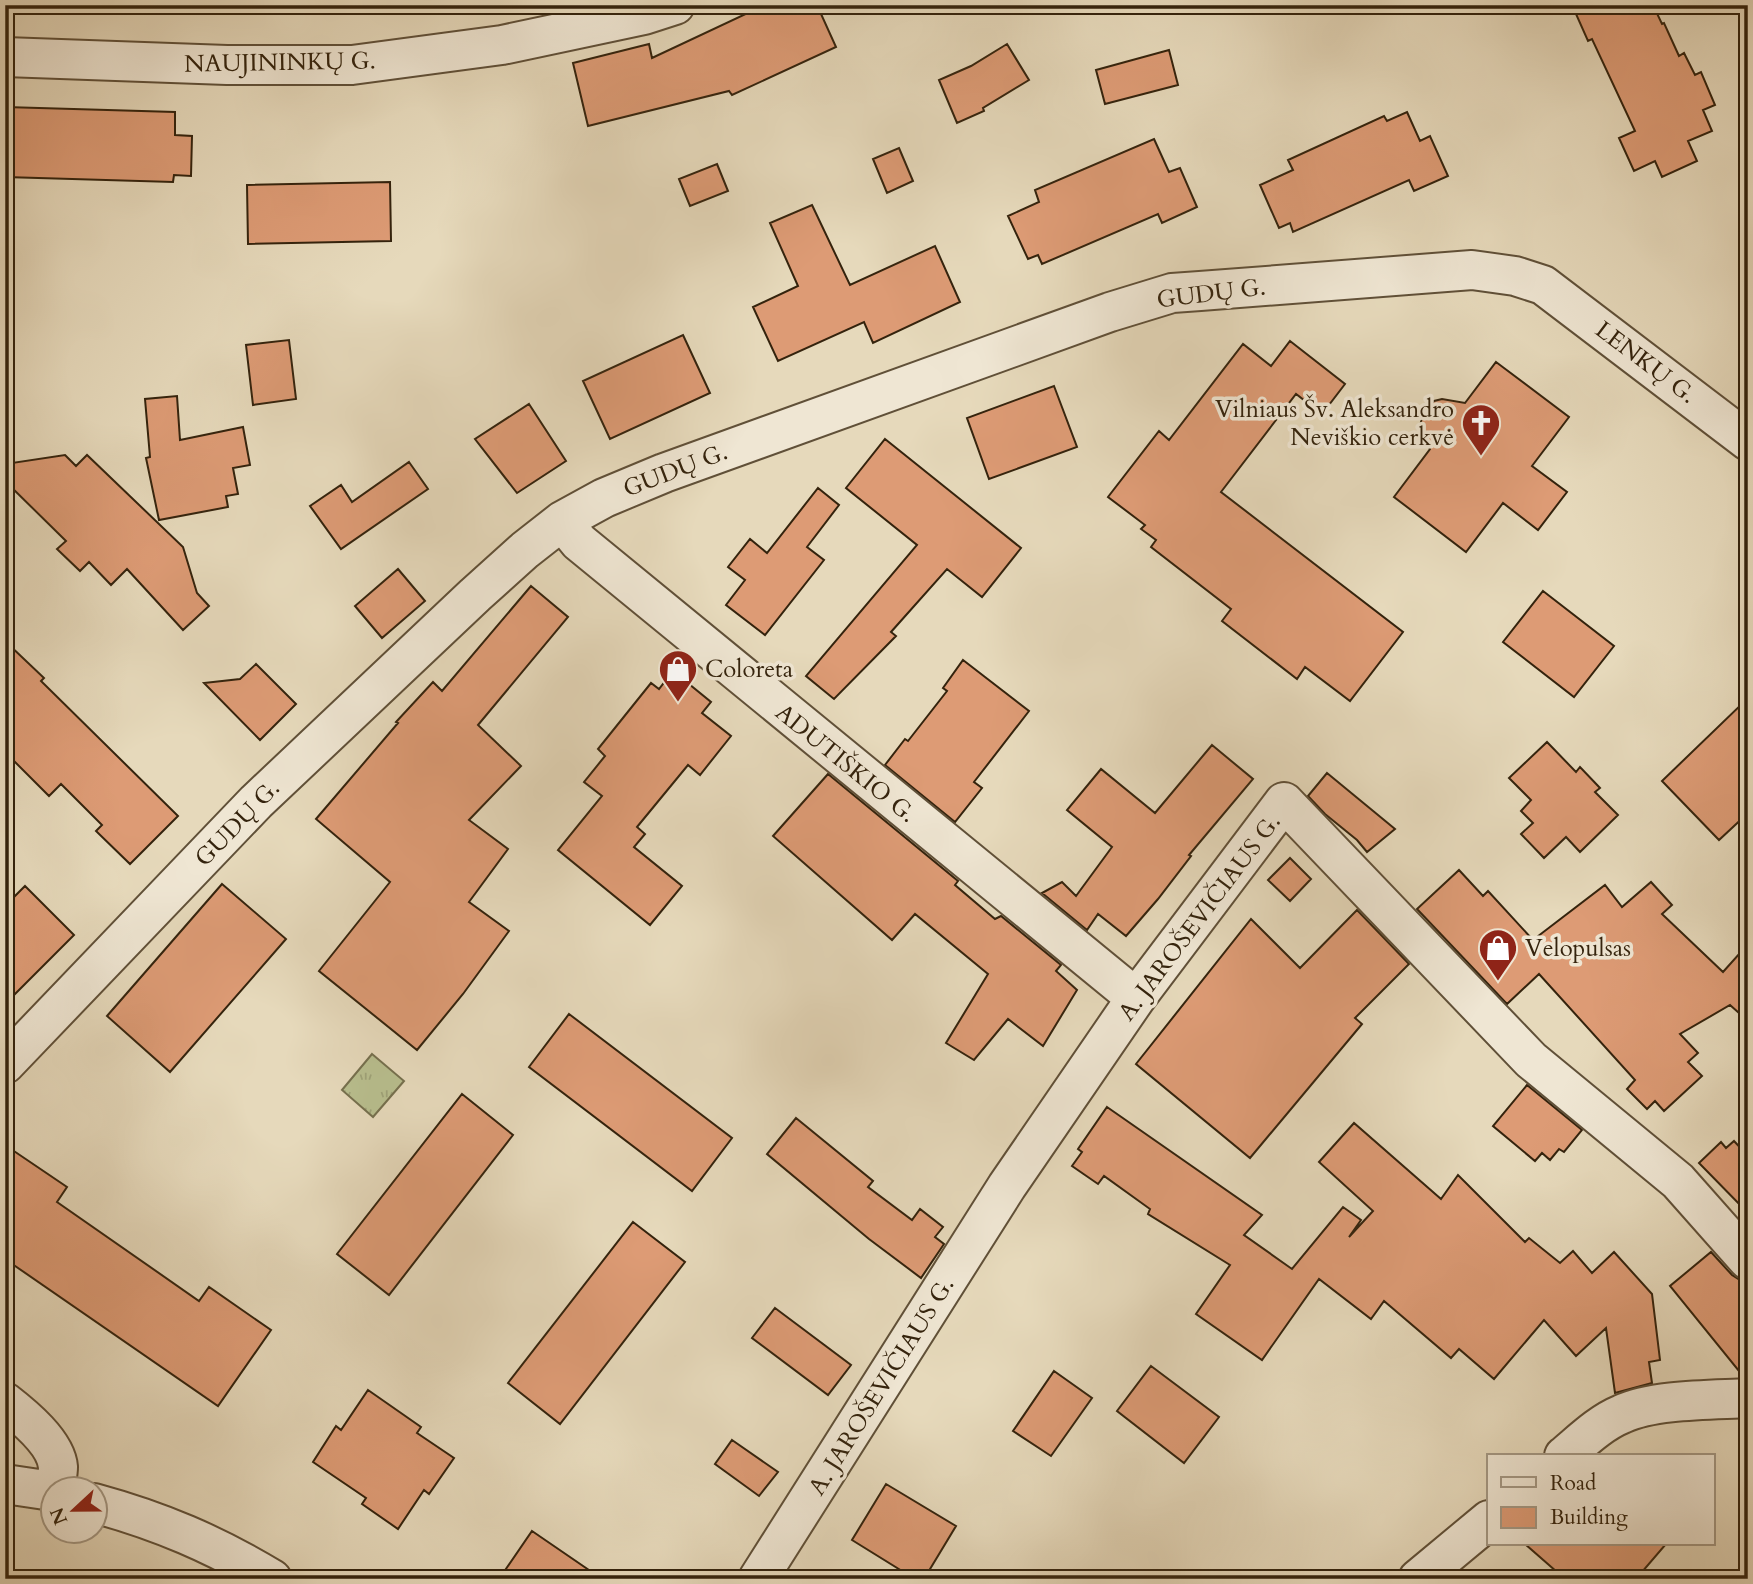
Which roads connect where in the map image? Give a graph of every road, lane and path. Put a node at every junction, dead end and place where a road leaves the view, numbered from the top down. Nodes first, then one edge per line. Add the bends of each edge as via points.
1 (675, 5) edge
2 (5, 57) edge
3 (1543, 285) joint
4 (1748, 440) edge
5 (562, 521) junction
6 (1136, 998) junction
7 (5, 1064) edge
8 (1748, 1260) edge
9 (1748, 1398) edge
10 (5, 1402) edge
11 (1566, 1454) edge
12 (56, 1476) edge
13 (5, 1484) edge
14 (38, 1488) edge
15 (108, 1507) edge
16 (1487, 1522) edge
17 (272, 1579) edge
18 (758, 1579) edge
19 (1418, 1579) edge

1 - 2 street, NAUJININKŲ G. via 502,45 352,65
3 - 4 street, LENKŲ G.
3 - 5 street, GUDŲ G. via 1472,270 1172,293 664,473
5 - 6 street, ADUTIŠKIO G. via 589,551
5 - 7 street, GUDŲ G. via 475,595 256,802
6 - 8 street, A. JAROŠEVIČIAUS G. via 1284,802 1531,1060 1678,1181
6 - 18 street, A. JAROŠEVIČIAUS G. via 1007,1186
9 - 11 street via 1647,1406 1595,1430
10 - 12 street via 49,1445 58,1464
13 - 14 street
15 - 17 street via 191,1535
16 - 19 street

